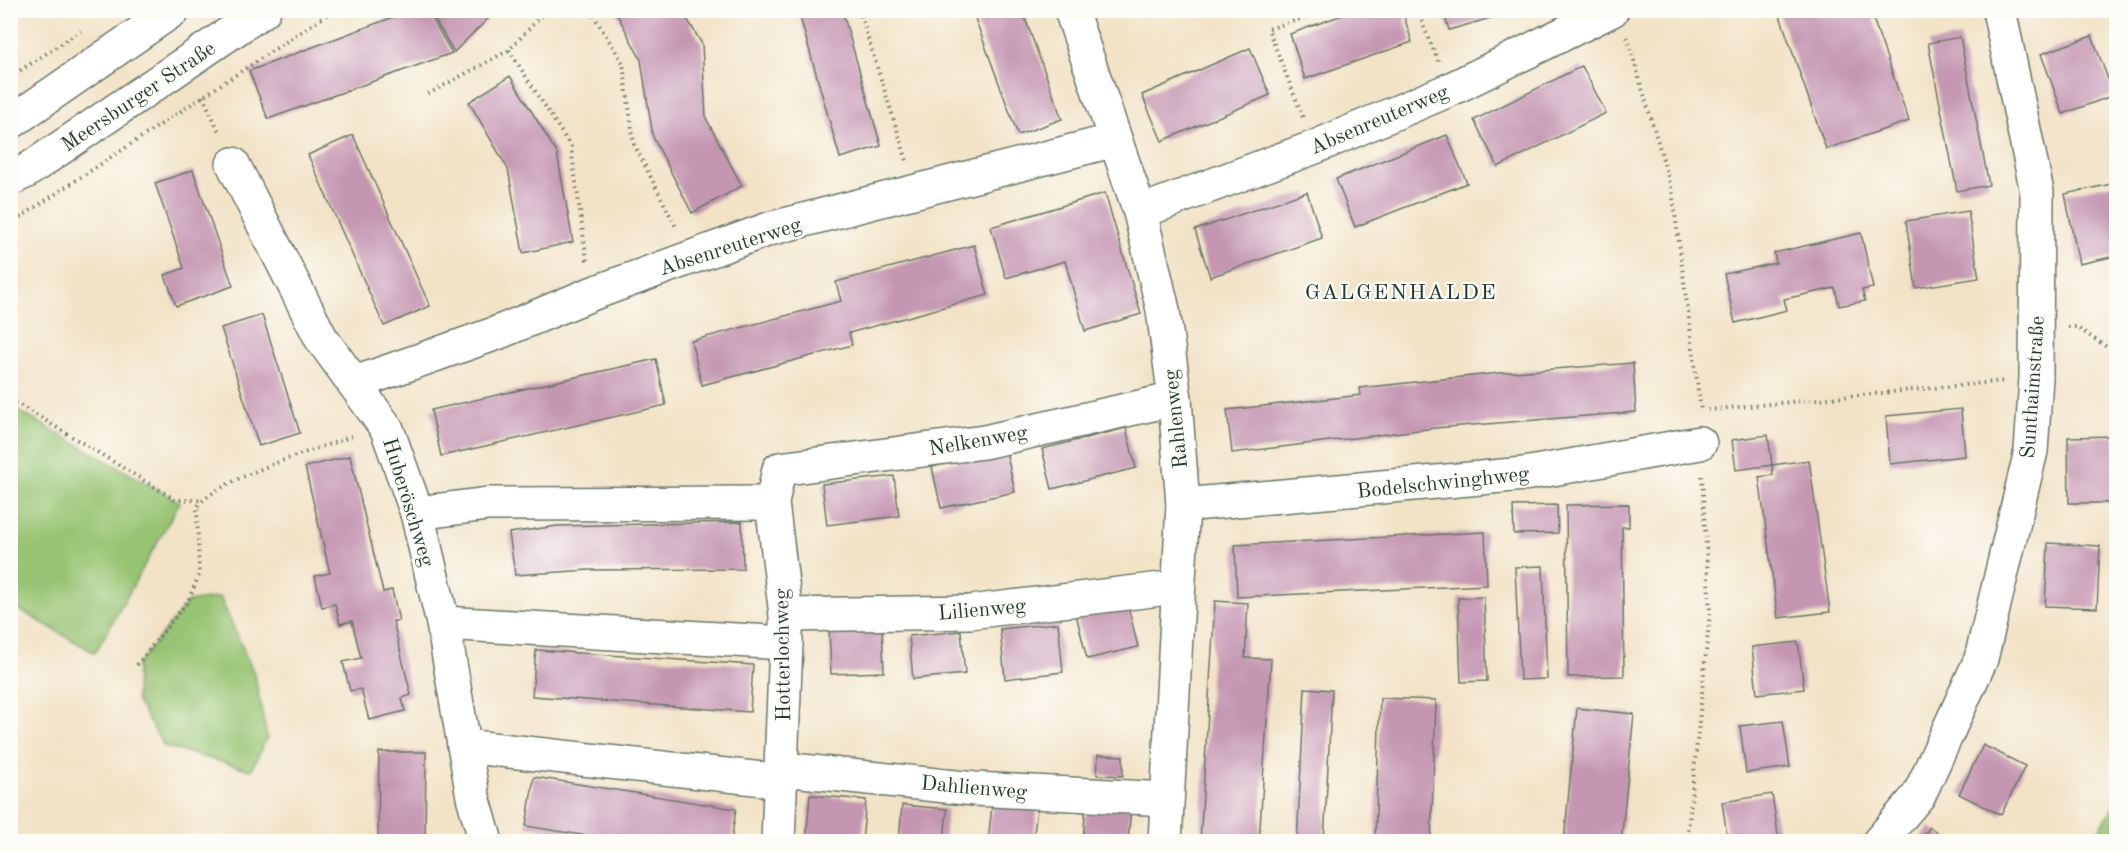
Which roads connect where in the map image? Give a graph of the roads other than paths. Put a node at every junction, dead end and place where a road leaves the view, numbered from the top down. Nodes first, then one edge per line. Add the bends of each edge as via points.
1 (173, 10) edge
2 (264, 10) edge
3 (1071, 10) edge
4 (1612, 10) edge
5 (1999, 10) edge
6 (133, 21) edge
7 (10, 123) edge
8 (1115, 140) junction
9 (233, 164) road end
10 (10, 179) edge
11 (1140, 212) junction
12 (355, 382) junction
13 (1175, 399) junction
14 (1700, 443) dead end
15 (779, 470) joint
16 (772, 504) junction
17 (1183, 504) junction
18 (417, 513) junction
19 (1177, 587) junction
20 (443, 623) junction
21 (786, 629) junction
22 (464, 746) junction
23 (782, 775) junction
24 (1167, 799) junction
25 (486, 842) edge
26 (778, 842) edge
27 (1165, 842) edge
28 (1879, 842) edge

1 - 6 street
2 - 10 street, Meersburger Straße
3 - 8 street, Rahlenweg
4 - 11 street, Absenreuterweg via 1449,90 1315,147
5 - 28 street, Sunthaimstraße via 2037,192 2036,378 2031,451 1981,659 1919,795
6 - 7 street
8 - 11 street, Rahlenweg
8 - 12 street, Absenreuterweg via 769,230
9 - 12 street, Huberöschweg via 321,338
11 - 13 street, Rahlenweg via 1163,310
12 - 18 street, Huberöschweg via 384,425
13 - 15 street, Nelkenweg via 984,442
13 - 17 street, Rahlenweg
14 - 17 street, Bodelschwinghweg via 1524,474
15 - 16 street, Hotterlochweg
16 - 18 street via 488,504
16 - 21 street, Hotterlochweg
17 - 19 street, Rahlenweg
18 - 20 street, Huberöschweg
19 - 21 street, Lilienweg
19 - 24 street, Rahlenweg
20 - 21 street, Lilienweg
20 - 22 street, Huberöschweg
21 - 23 street, Hotterlochweg
22 - 23 street, Dahlienweg
22 - 25 street, Huberöschweg via 472,797
23 - 24 street, Dahlienweg
23 - 26 street, Hotterlochweg
24 - 27 street, Rahlenweg

